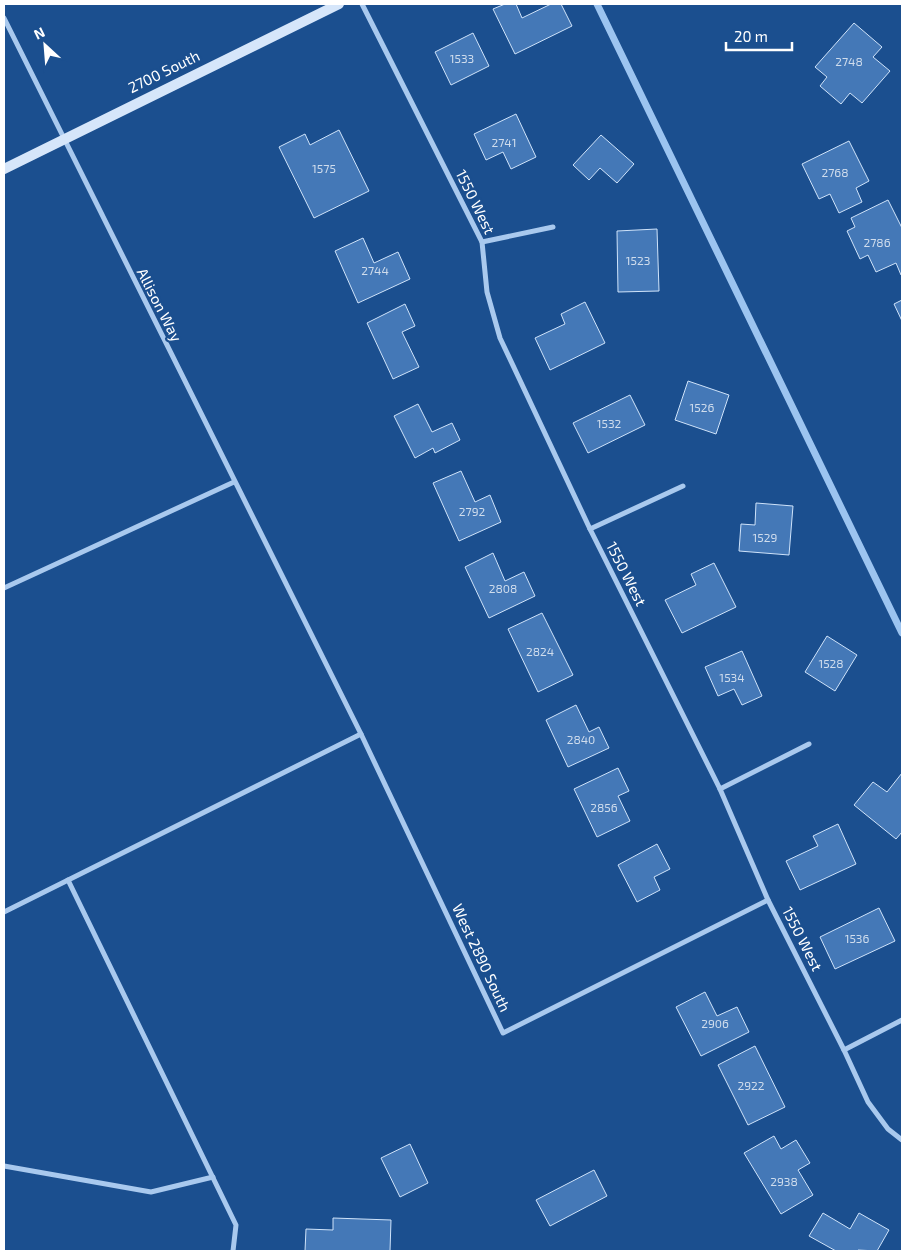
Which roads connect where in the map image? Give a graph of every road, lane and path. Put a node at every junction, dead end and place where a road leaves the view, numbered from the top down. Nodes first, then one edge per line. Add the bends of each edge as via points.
1 (339, 4) edge
2 (362, 4) edge
3 (4, 18) edge
4 (63, 138) junction
5 (4, 169) edge
6 (553, 227) dead end
7 (482, 242) junction
8 (234, 482) junction
9 (683, 486) dead end
10 (590, 528) junction
11 (4, 588) edge
12 (360, 734) junction
13 (809, 744) dead end
14 (720, 789) junction
15 (68, 880) junction
16 (768, 900) junction
17 (4, 912) edge
18 (902, 1020) edge
19 (844, 1050) junction
20 (902, 1140) edge
21 (4, 1166) edge
22 (213, 1177) junction
23 (234, 1251) edge

1 - 4 main road, 2700 South
2 - 7 street, 1550 West
3 - 4 street, Allison Way
4 - 5 main road, 2700 South
4 - 8 street, Allison Way
6 - 7 street
7 - 10 street, 1550 West via 487,292 500,338
8 - 11 street
8 - 12 street, Allison Way
9 - 10 street
10 - 14 street, 1550 West
12 - 15 street
12 - 16 street, West 2890 South via 503,1033
13 - 14 street
14 - 16 street, 1550 West
15 - 17 street
15 - 22 street
16 - 19 street, 1550 West
18 - 19 street
19 - 20 street, 1550 West via 868,1102 888,1129
21 - 22 street via 151,1192
22 - 23 street via 236,1225

